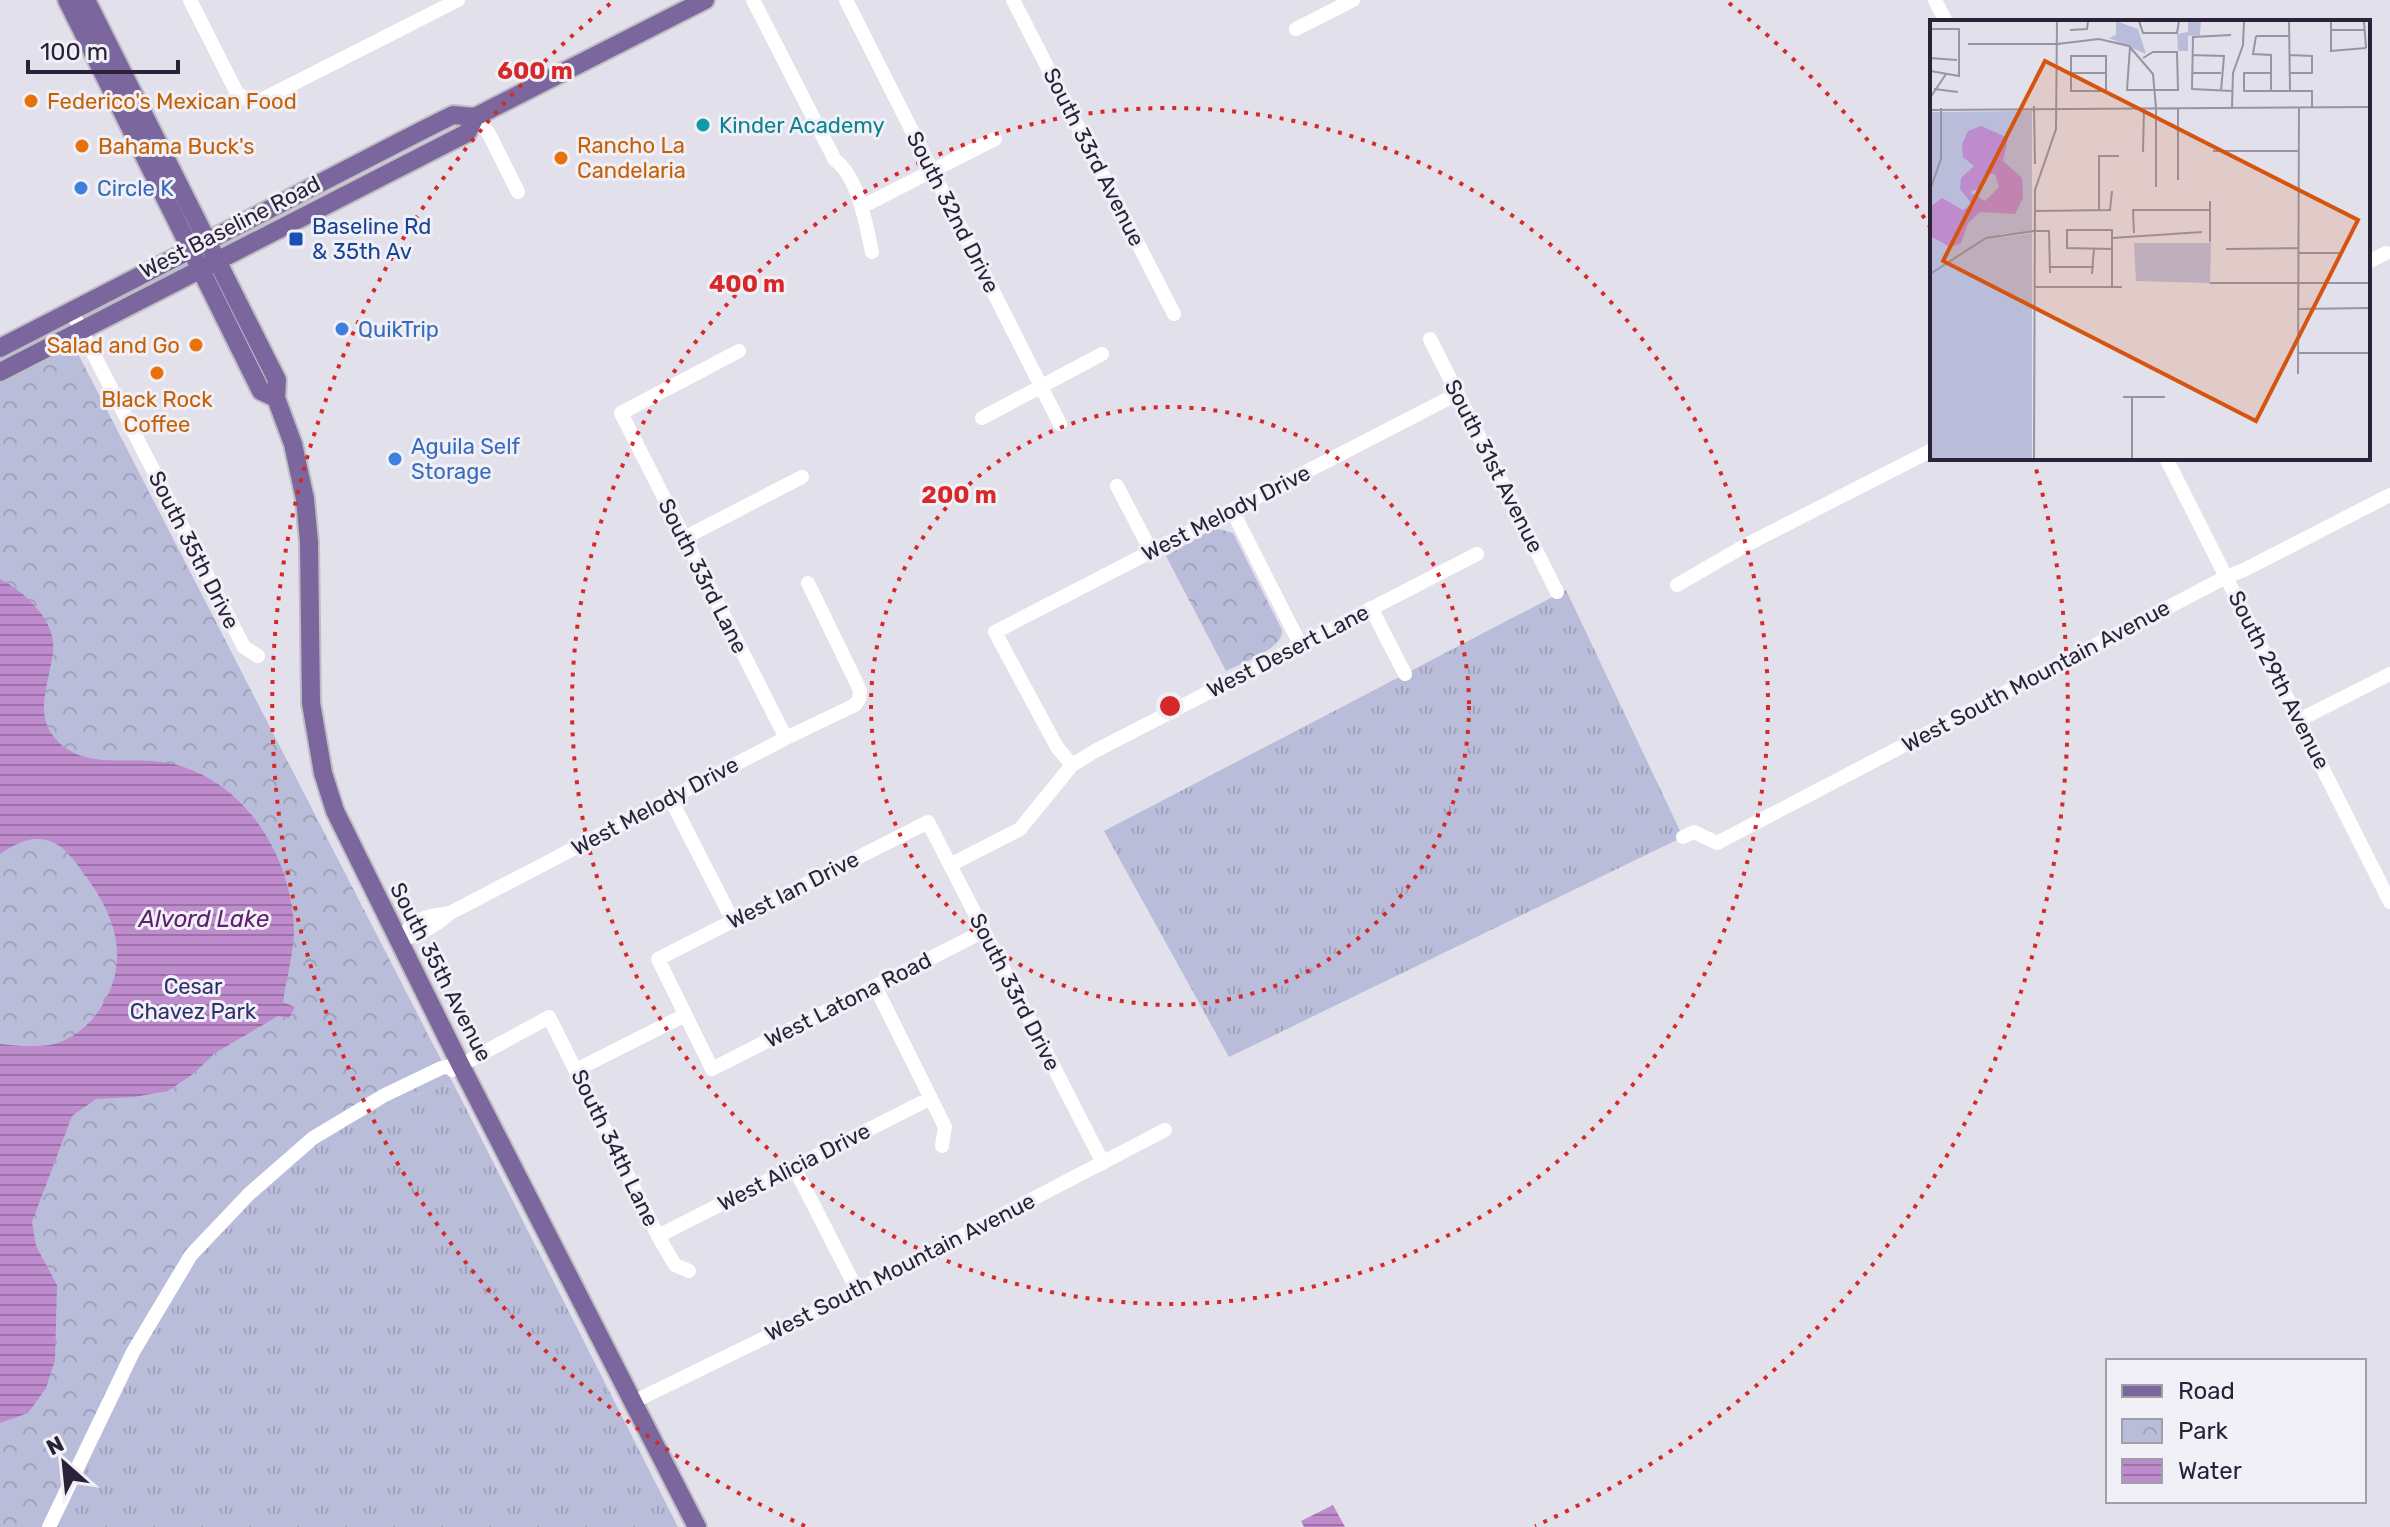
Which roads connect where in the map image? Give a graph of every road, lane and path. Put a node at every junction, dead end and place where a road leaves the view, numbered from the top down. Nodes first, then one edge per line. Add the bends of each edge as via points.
1 (67, 0) edge
2 (190, 0) edge
3 (458, 0) edge
4 (705, 0) edge
5 (753, 0) edge
6 (846, 0) edge
7 (1013, 0) edge
8 (1353, 0) edge
9 (1935, 0) edge
10 (86, 13) edge
11 (1945, 20) edge
12 (1296, 29) dead end
13 (475, 117) junction
14 (421, 131) junction
15 (995, 139) dead end
16 (933, 171) junction
17 (518, 192) dead end
18 (340, 198) junction
19 (869, 203) dead end
20 (199, 244) junction
21 (872, 252) dead end
22 (2386, 253) dead end
23 (2370, 261) edge
24 (210, 265) junction
25 (71, 310) junction
26 (1174, 314) dead end
27 (81, 330) junction
28 (1430, 339) dead end
29 (0, 348) edge
30 (739, 351) dead end
31 (1102, 354) dead end
32 (0, 372) edge
33 (1042, 386) junction
34 (1457, 394) junction
35 (982, 418) dead end
36 (1060, 424) dead end
37 (1930, 451) edge
38 (2167, 460) edge
39 (802, 477) dead end
40 (1117, 486) dead end
41 (2390, 495) edge
42 (1232, 510) junction
43 (684, 538) junction
44 (1151, 551) junction
45 (1477, 554) dead end
46 (2226, 577) junction
47 (808, 583) dead end
48 (1677, 585) dead end
49 (1557, 592) dead end
50 (1371, 608) junction
51 (1300, 644) junction
52 (258, 656) dead end
53 (1405, 674) dead end
54 (2390, 674) edge
55 (2299, 720) junction
56 (786, 738) junction
57 (1072, 765) junction
58 (670, 798) junction
59 (928, 822) joint
60 (1683, 837) dead end
61 (950, 865) junction
62 (2390, 902) edge
63 (733, 921) junction
64 (984, 931) junction
65 (399, 940) junction
66 (875, 986) junction
67 (685, 1015) junction
68 (460, 1064) junction
69 (576, 1070) junction
70 (931, 1098) junction
71 (1165, 1130) dead end
72 (942, 1146) dead end
73 (1103, 1163) junction
74 (794, 1167) junction
75 (658, 1236) junction
76 (689, 1271) dead end
77 (857, 1290) junction
78 (633, 1402) junction
79 (49, 1527) edge
80 (697, 1527) edge

1 - 10 main road, South 35th Avenue
2 - 3 street via 237,93 252,102
4 - 13 main road, West Baseline Road
5 - 21 street via 856,193
6 - 16 street, South 32nd Drive
7 - 26 street, South 33rd Avenue
8 - 12 street
9 - 11 street
10 - 20 main road, South 35th Avenue
13 - 14 main road, West Baseline Road via 453,115
13 - 17 street
13 - 18 main road, West Baseline Road via 467,133
14 - 18 main road via 401,151 343,186
14 - 20 main road, West Baseline Road
15 - 16 street
16 - 19 street
16 - 33 street, South 32nd Drive
18 - 24 main road, West Baseline Road
20 - 24 main road, South 35th Avenue
20 - 25 main road, West Baseline Road
22 - 23 street
24 - 27 main road, West Baseline Road
24 - 65 main road, South 35th Avenue via 261,391 276,398 293,444 309,542 311,703 318,751 335,811
25 - 27 street, South 35th Drive
25 - 29 main road
27 - 32 main road, West Baseline Road
27 - 52 street, South 35th Drive via 244,647
28 - 34 street, South 31st Avenue
30 - 43 street, South 33rd Lane via 621,413
31 - 33 street
33 - 35 street
33 - 36 street, South 32nd Drive
34 - 42 street, West Melody Drive
34 - 49 street, South 31st Avenue
37 - 48 street
38 - 46 street, South 29th Avenue
39 - 43 street
40 - 44 street
41 - 46 street, West South Mountain Avenue
42 - 44 street, West Melody Drive
42 - 51 street
43 - 56 street, South 33rd Lane
44 - 57 street, West Melody Drive via 995,632
45 - 50 street, West Desert Lane
46 - 55 street, South 29th Avenue
46 - 60 street, West South Mountain Avenue via 1717,843 1694,832
47 - 56 street, West Melody Drive via 860,690 859,699
50 - 51 street, West Desert Lane
50 - 53 street
51 - 57 street, West Desert Lane
54 - 55 street
55 - 62 street, South 29th Avenue
56 - 58 street, West Melody Drive
57 - 61 street, West Desert Lane via 1020,829
58 - 63 street
58 - 65 street, West Melody Drive via 450,913 411,924
59 - 61 street, South 33rd Drive
59 - 63 street, West Ian Drive
61 - 64 street, South 33rd Drive
63 - 67 street, West Ian Drive via 658,959
64 - 66 street, West Latona Road
64 - 73 street, South 33rd Drive
65 - 68 main road, South 35th Avenue
66 - 67 street, West Latona Road via 712,1069
66 - 70 street
67 - 69 street
68 - 69 street, South 34th Lane via 549,1017
68 - 78 main road, South 35th Avenue
68 - 79 street via 412,1092 373,1103 313,1138 191,1255 133,1352
69 - 75 street, South 34th Lane
70 - 72 street via 945,1127
70 - 74 street, West Alicia Drive
71 - 73 street, West South Mountain Avenue
73 - 77 street, West South Mountain Avenue
74 - 75 street, West Alicia Drive
74 - 77 street
75 - 76 street, South 34th Lane via 675,1265
77 - 78 street, West South Mountain Avenue
78 - 80 main road, South 35th Avenue

